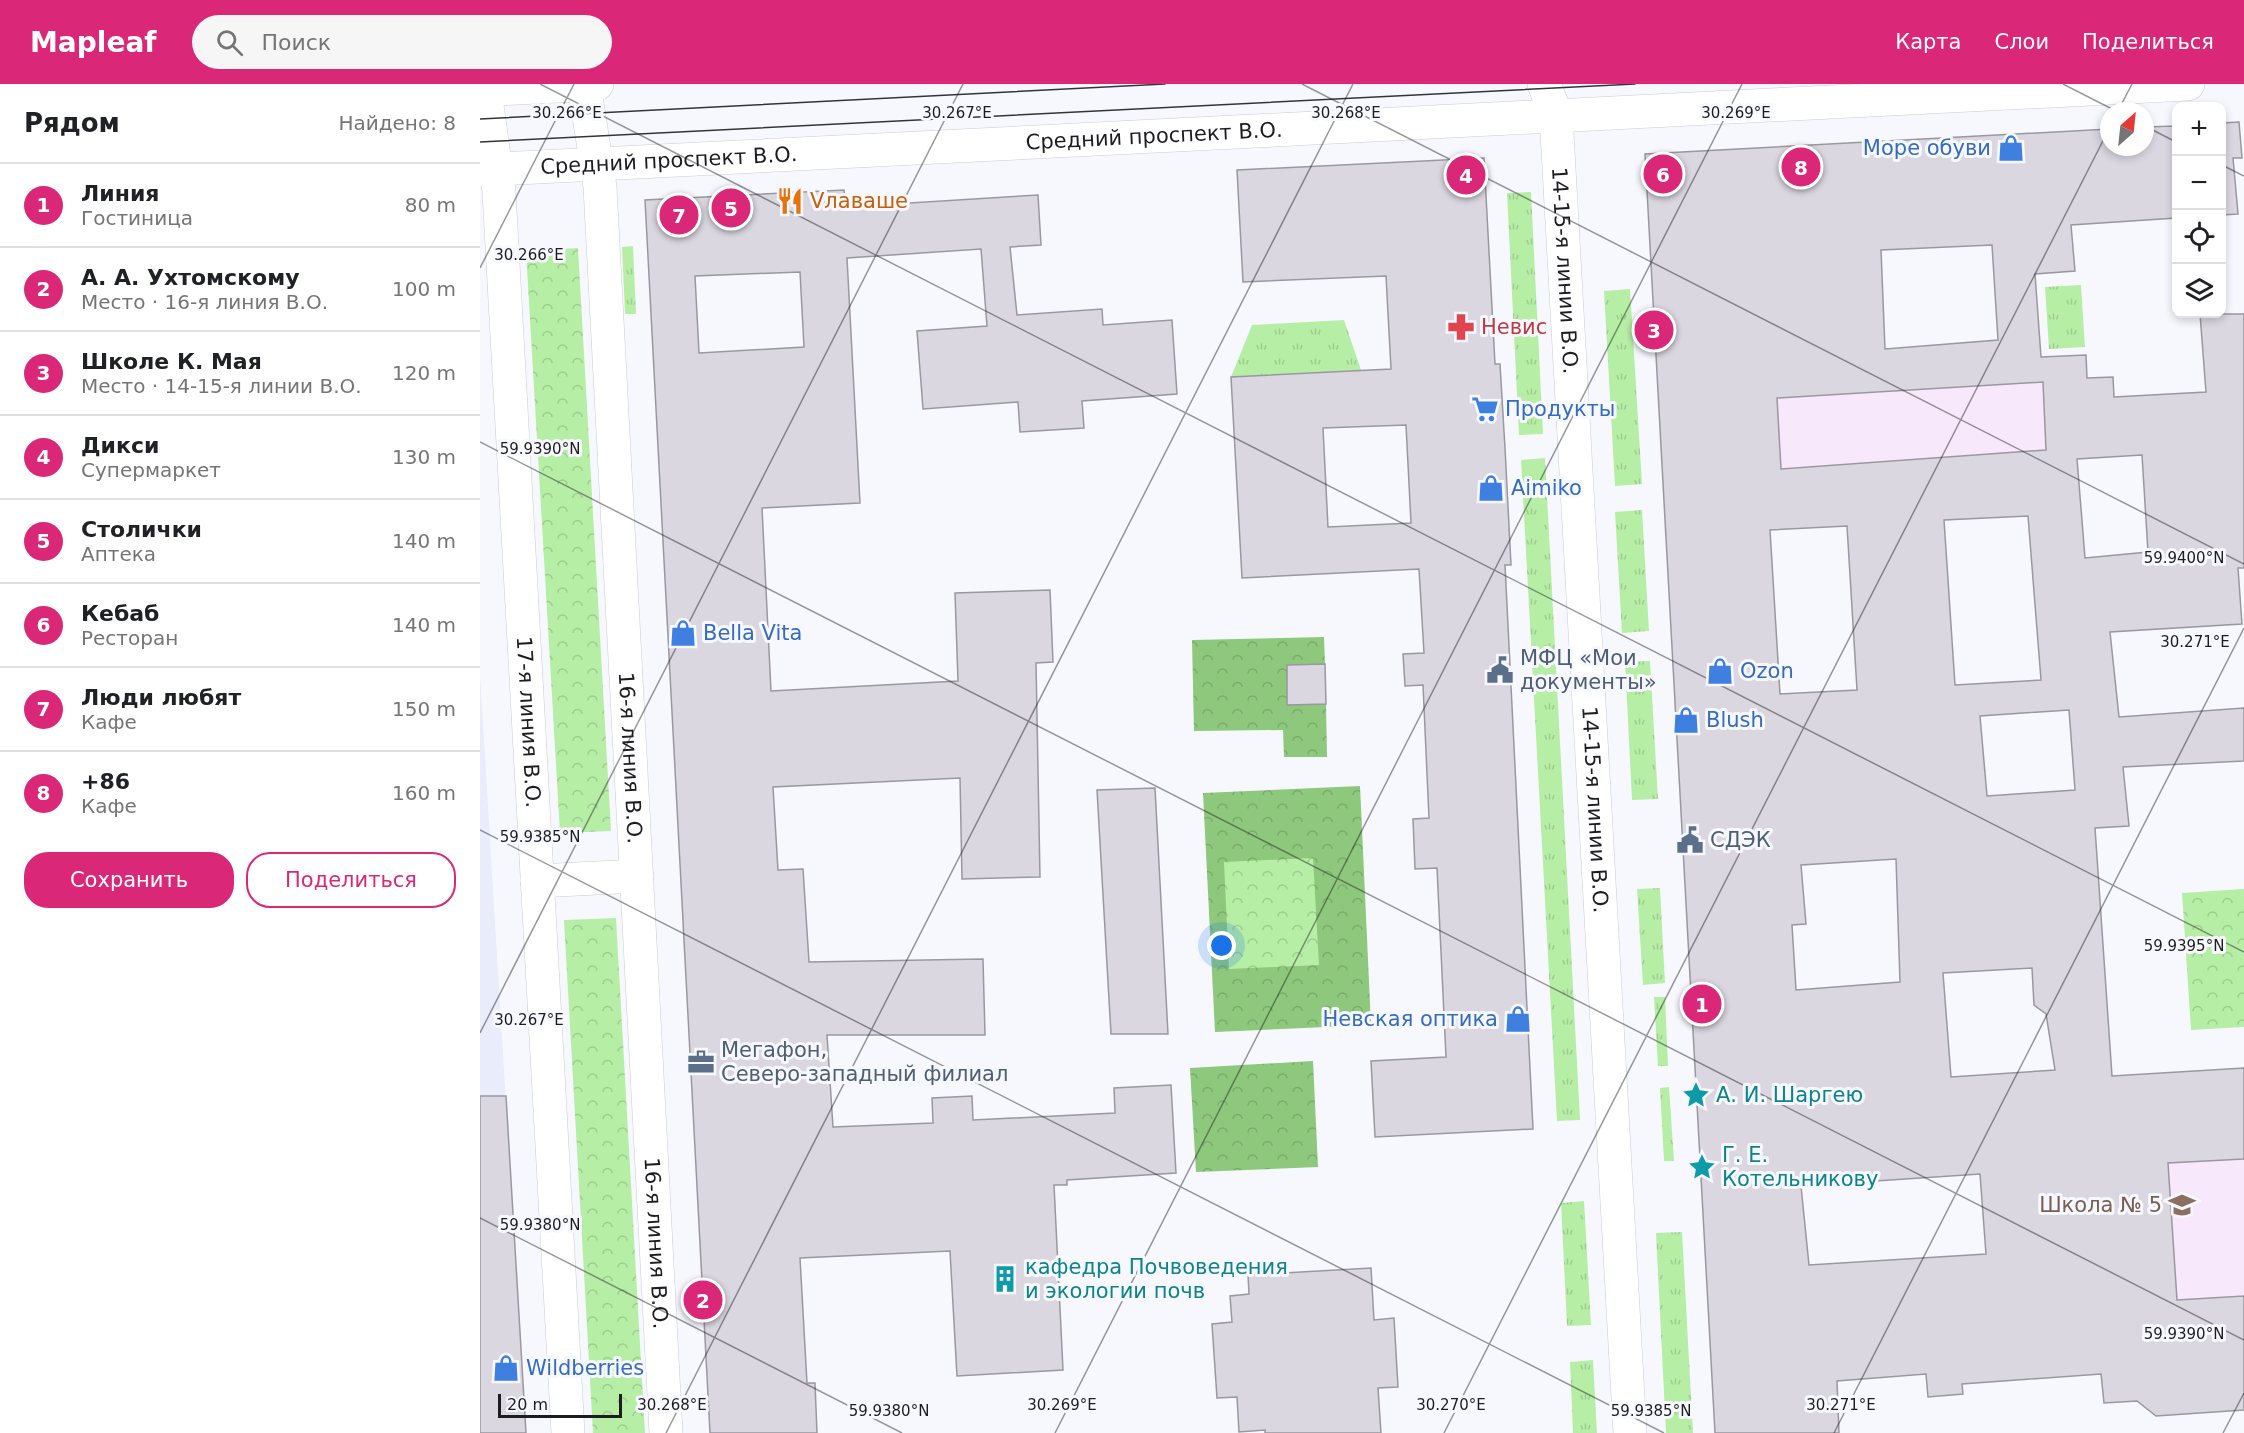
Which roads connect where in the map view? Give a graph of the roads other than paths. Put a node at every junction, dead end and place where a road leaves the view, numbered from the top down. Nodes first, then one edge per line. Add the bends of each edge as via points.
1 (584, 84) edge
2 (597, 84) edge
3 (1544, 84) edge
4 (1569, 84) edge
5 (2188, 84) edge
6 (483, 88) edge
7 (1556, 115) junction
8 (596, 164) junction
9 (488, 169) edge
10 (637, 876) junction
11 (537, 880) junction
12 (568, 1433) edge
13 (666, 1433) edge
14 (1630, 1433) edge

1 - 2 street
1 - 6 street
1 - 8 street, 16-я линия В.О.
3 - 7 street
4 - 7 street
5 - 7 street, Средний проспект В.О.
6 - 9 street, 17-я линия В.О.
7 - 8 street, Средний проспект В.О.
7 - 14 street, 14-15-я линии В.О.
8 - 9 street, Средний проспект В.О.
8 - 10 street, 16-я линия В.О.
9 - 11 street, 17-я линия В.О. via 499,192
10 - 11 street
10 - 13 street, 16-я линия В.О.
11 - 12 street, 17-я линия В.О.

